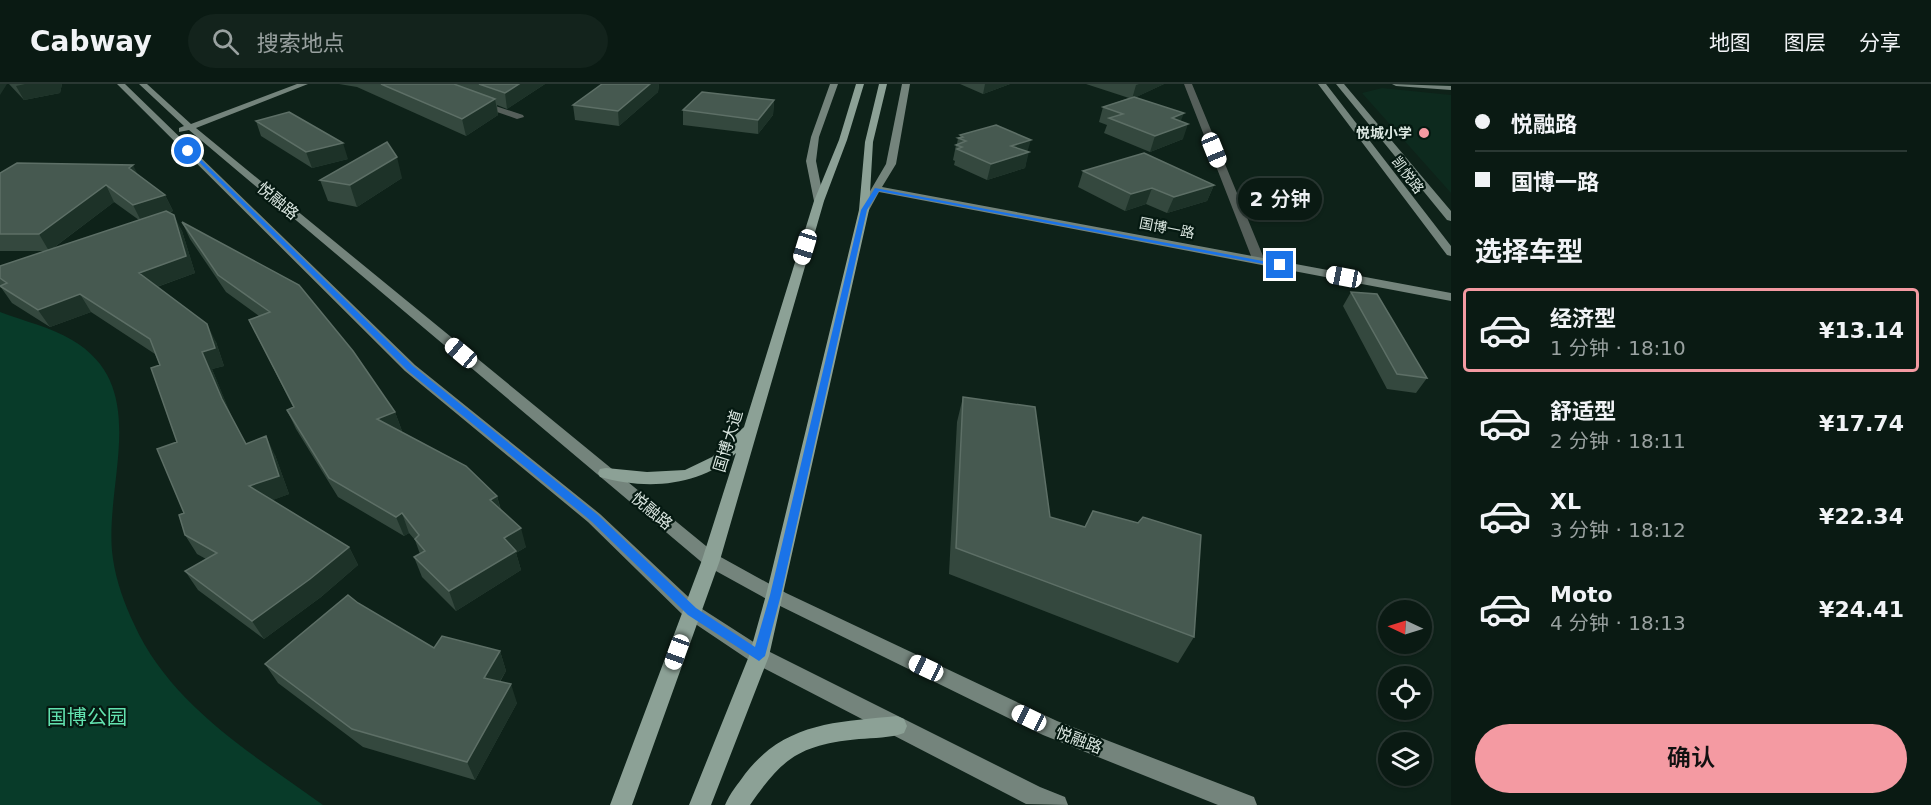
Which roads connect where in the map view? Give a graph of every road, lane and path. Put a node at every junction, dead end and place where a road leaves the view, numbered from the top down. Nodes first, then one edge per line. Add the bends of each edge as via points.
1 (121, 84) edge
2 (143, 84) edge
3 (304, 84) edge
4 (834, 84) edge
5 (860, 84) edge
6 (883, 84) edge
7 (906, 84) edge
8 (1188, 84) edge
9 (1322, 84) edge
10 (1340, 84) edge
11 (1396, 84) edge
12 (1451, 88) edge
13 (468, 99) edge
14 (520, 117) dead end
15 (190, 127) junction
16 (171, 134) junction
17 (877, 189) junction
18 (819, 201) junction
19 (864, 210) junction
20 (1451, 218) edge
21 (1451, 253) edge
22 (1259, 261) junction
23 (1451, 297) edge
24 (750, 429) junction
25 (606, 473) junction
26 (711, 560) junction
27 (776, 595) junction
28 (692, 612) junction
29 (759, 656) junction
30 (897, 726) junction
31 (621, 805) edge
32 (700, 805) edge
33 (736, 805) edge
34 (1057, 805) edge
35 (1246, 805) edge

1 - 16 main road, 悦融路
2 - 15 main road, 悦融路
3 - 15 main road
4 - 18 main road via 815,137 811,161
5 - 18 main road, 国博大道
6 - 19 main road via 869,142
7 - 17 main road via 891,164
8 - 22 street
9 - 21 main road, 凯悦路
10 - 20 main road, 凯悦路
11 - 12 main road
13 - 14 street
15 - 16 main road
15 - 25 main road, 悦融路
16 - 28 main road, 悦融路 via 410,368 594,518
17 - 19 main road
17 - 22 main road, 国博一路
18 - 24 main road, 国博大道
19 - 27 main road
22 - 23 main road, 国博一路
24 - 25 main road via 713,463 690,475 656,480
24 - 26 main road, 国博大道
25 - 26 main road, 悦融路
26 - 27 main road, 悦融路
26 - 28 main road, 国博大道
27 - 29 main road
27 - 35 main road, 悦融路 via 1050,728
28 - 29 main road, 悦融路
28 - 31 main road, 国博大道
29 - 30 main road, 悦融路
29 - 32 main road
30 - 33 main road via 832,733 788,747 758,774
30 - 34 main road, 悦融路

